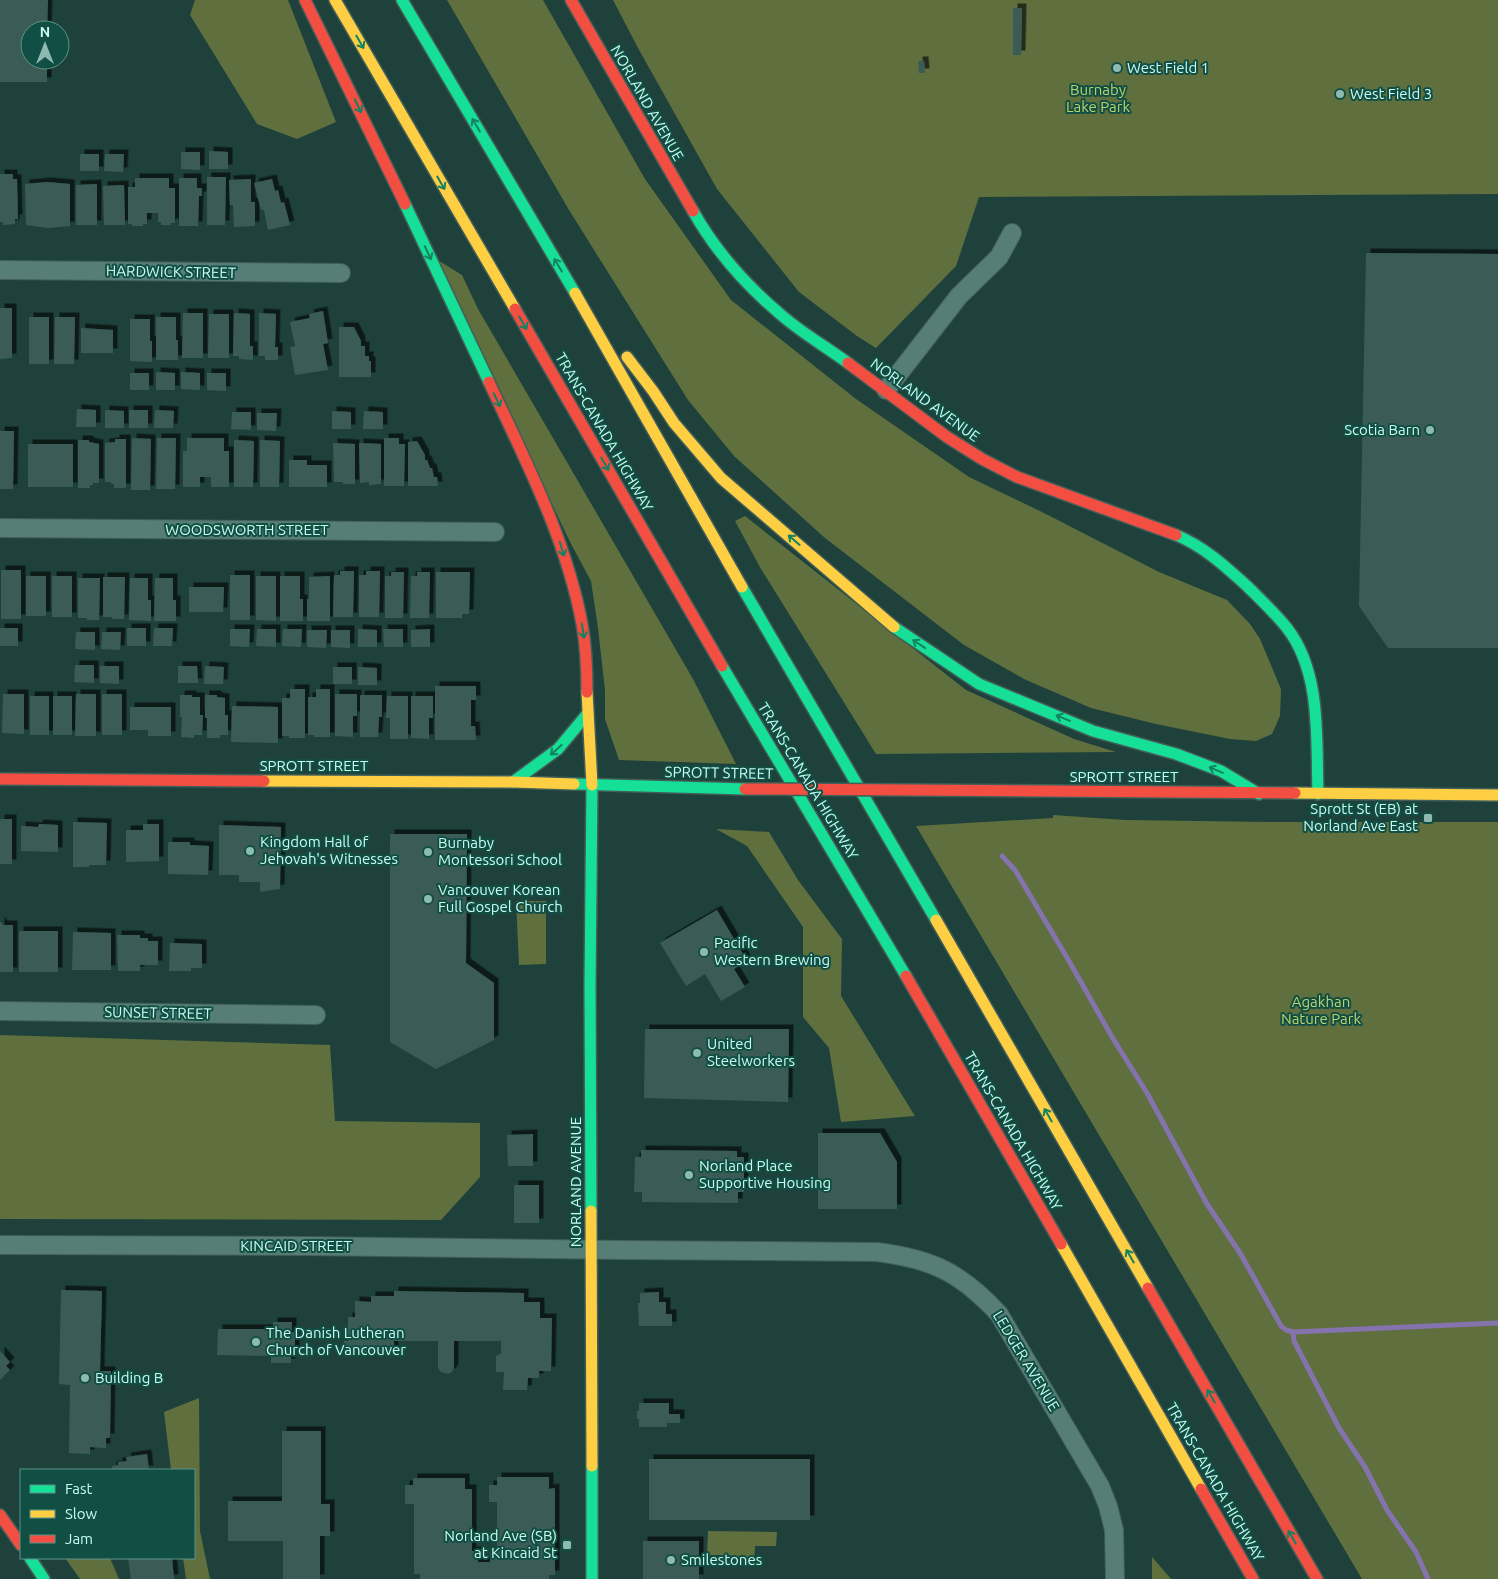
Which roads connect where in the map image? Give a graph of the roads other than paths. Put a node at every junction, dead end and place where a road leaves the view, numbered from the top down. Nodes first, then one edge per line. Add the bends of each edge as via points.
1 (305, 0) edge
2 (335, 0) edge
3 (402, 0) edge
4 (571, 0) edge
5 (1012, 233) dead end
6 (0, 270) edge
7 (342, 273) dead end
8 (583, 307) junction
9 (886, 390) junction
10 (0, 528) edge
11 (495, 532) dead end
12 (588, 713) junction
13 (0, 779) edge
14 (513, 782) junction
15 (592, 785) junction
16 (1259, 794) junction
17 (1318, 794) junction
18 (1498, 795) edge
19 (0, 1011) edge
20 (316, 1014) dead end
21 (0, 1245) edge
22 (591, 1250) junction
23 (0, 1515) edge
24 (20, 1544) edge
25 (31, 1559) edge
26 (44, 1579) edge
27 (592, 1579) edge
28 (1115, 1579) edge
29 (1253, 1579) edge
30 (1317, 1579) edge

1 -> 12 main road, NORLAND AVENUE via 379,149 559,537 582,625 588,669
2 -> 29 main road, TRANS-CANADA HIGHWAY via 914,990
8 -> 3 main road
4 - 9 main road, NORLAND AVENUE via 717,248 780,314
5 - 9 street via 999,257 959,296
6 - 7 street, HARDWICK STREET
16 -> 8 main road via 1221,771 1176,754 1093,731 979,684 891,625 721,478 674,423 629,360
30 -> 8 main road
9 - 17 main road, NORLAND AVENUE via 947,437 982,459 1017,477 1179,536 1202,549 1245,584 1287,628 1310,677 1315,713
10 - 11 street, WOODSWORTH STREET
12 -> 14 main road via 558,749
12 - 15 main road, NORLAND AVENUE
13 - 14 main road, SPROTT STREET
14 - 15 main road, SPROTT STREET
15 - 16 main road, SPROTT STREET, bridge via 744,790
15 - 22 main road, NORLAND AVENUE
16 - 17 main road, SPROTT STREET
17 - 18 main road, SPROTT STREET
19 - 20 street, SUNSET STREET
21 - 22 street, KINCAID STREET
22 - 27 main road, NORLAND AVENUE
22 - 28 street, LEDGER AVENUE via 877,1252 904,1255 948,1272 1000,1314 1100,1486 1114,1530
23 - 24 main road
25 - 26 main road

